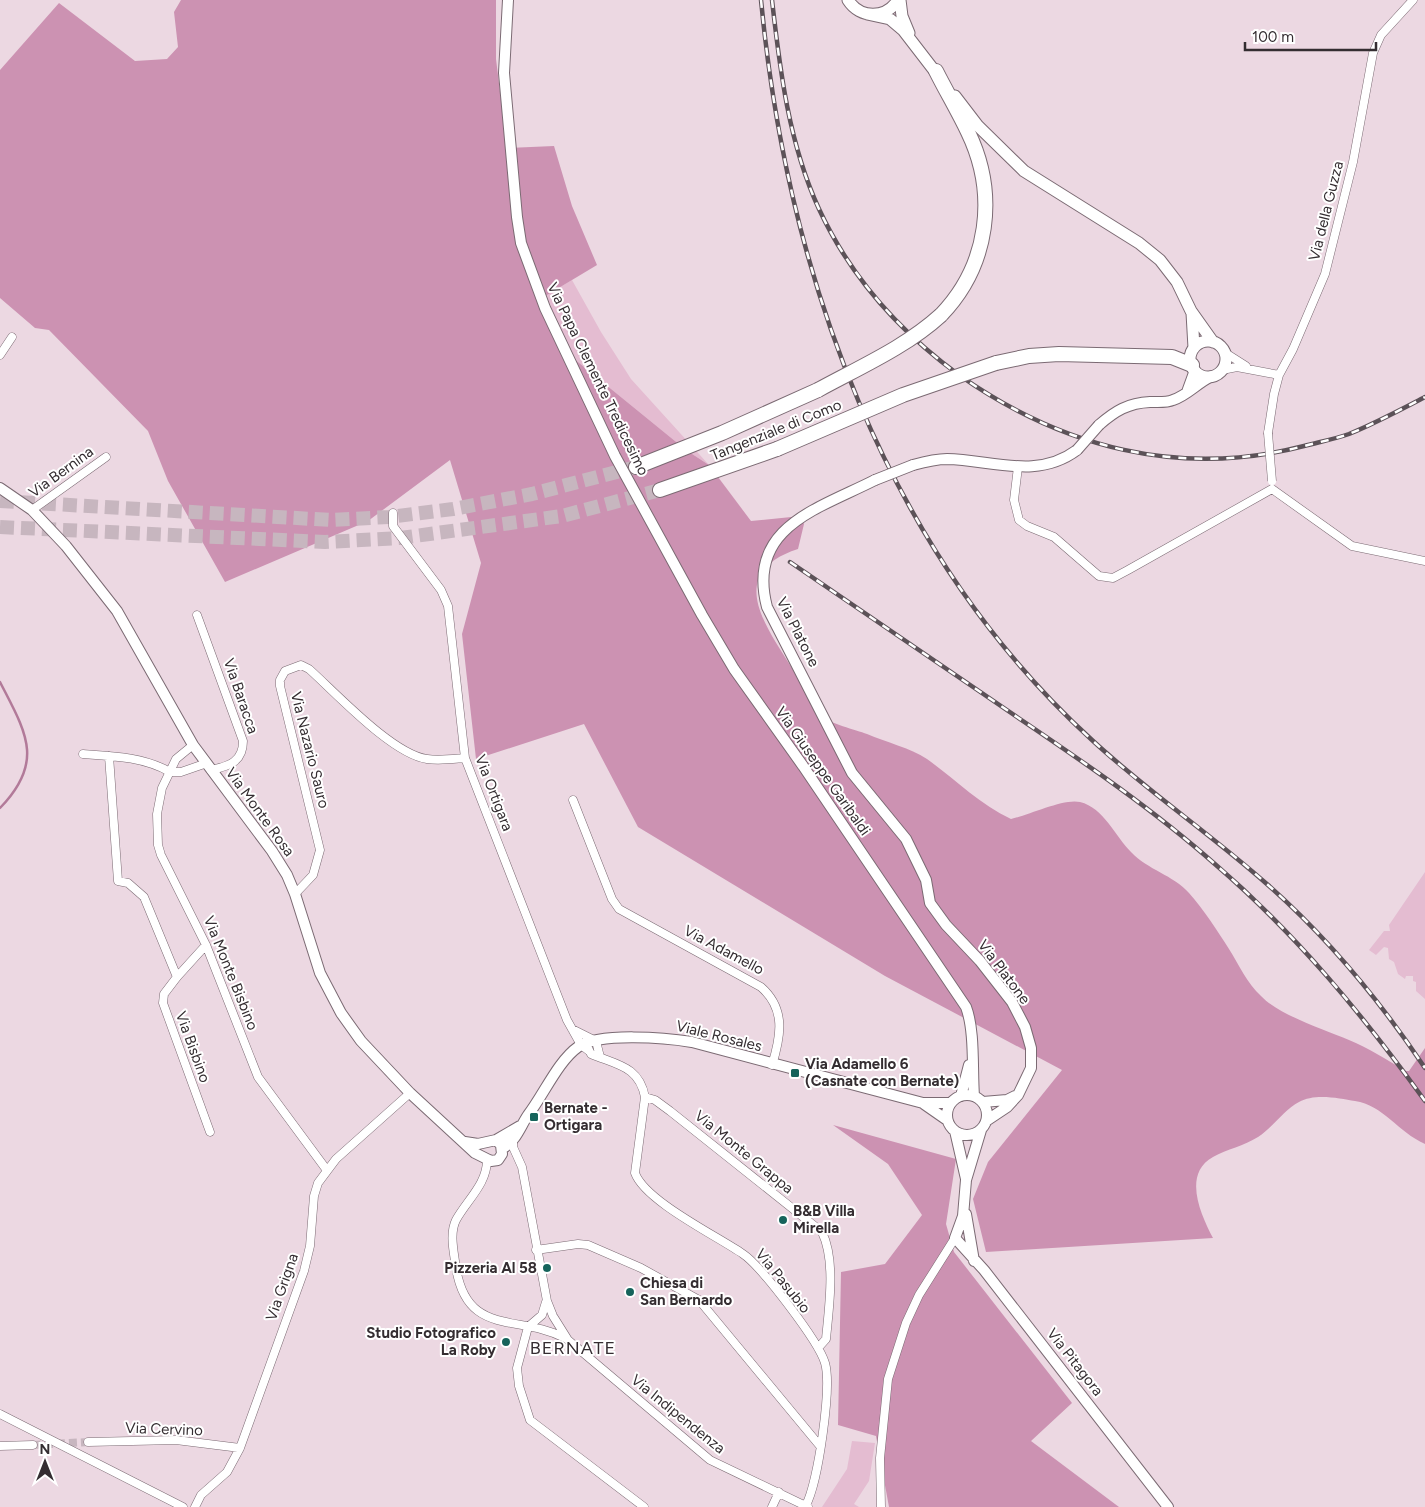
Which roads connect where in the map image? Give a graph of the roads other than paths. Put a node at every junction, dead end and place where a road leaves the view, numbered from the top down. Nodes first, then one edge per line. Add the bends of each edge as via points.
1 (508, 0) edge
2 (848, 0) edge
3 (899, 0) edge
4 (1413, 0) edge
5 (867, 14) junction
6 (913, 41) junction
7 (936, 71) junction
8 (1191, 311) junction
9 (12, 337) dead end
10 (1213, 342) junction
11 (1194, 348) junction
12 (1224, 352) junction
13 (0, 355) edge
14 (1193, 368) junction
15 (1252, 369) junction
16 (1217, 373) junction
17 (1279, 375) junction
18 (1186, 395) junction
19 (106, 457) dead end
20 (636, 467) tunnel mouth
21 (1018, 467) junction
22 (1272, 485) junction
23 (0, 488) edge
24 (660, 490) tunnel mouth
25 (642, 503) joint
26 (32, 510) junction
27 (393, 512) dead end
28 (1425, 561) edge
29 (197, 615) dead end
30 (193, 745) junction
31 (83, 754) dead end
32 (109, 756) junction
33 (465, 758) junction
34 (209, 766) junction
35 (170, 772) junction
36 (573, 800) dead end
37 (295, 894) junction
38 (206, 945) junction
39 (176, 977) junction
40 (572, 1029) junction
41 (588, 1046) junction
42 (971, 1054) junction
43 (600, 1057) junction
44 (772, 1064) junction
45 (410, 1093) junction
46 (1018, 1095) junction
47 (962, 1096) junction
48 (646, 1097) junction
49 (979, 1099) junction
50 (923, 1103) junction
51 (951, 1103) junction
52 (947, 1120) junction
53 (986, 1121) junction
54 (520, 1126) junction
55 (981, 1130) junction
56 (955, 1131) junction
57 (210, 1132) dead end
58 (464, 1142) junction
59 (484, 1144) junction
60 (513, 1145) junction
61 (501, 1146) junction
62 (485, 1159) junction
63 (326, 1169) junction
64 (966, 1180) junction
65 (965, 1203) junction
66 (955, 1238) junction
67 (536, 1250) junction
68 (975, 1262) junction
69 (547, 1301) junction
70 (528, 1327) junction
71 (568, 1340) junction
72 (818, 1348) junction
73 (0, 1414) edge
74 (824, 1425) junction
75 (804, 1426) junction
76 (88, 1442) tunnel mouth
77 (34, 1445) tunnel mouth
78 (0, 1446) edge
79 (820, 1446) junction
80 (240, 1448) junction
81 (779, 1492) junction
82 (807, 1506) edge
83 (183, 1507) edge
84 (195, 1507) edge
85 (644, 1507) edge
86 (772, 1507) edge
87 (881, 1507) edge
88 (1168, 1507) edge

1 - 25 street, Via Papa Clemente Tredicesimo via 504,73 521,244 545,308 615,456
2 - 5 main road
3 - 5 main road via 889,10
3 - 6 main road
4 - 17 street, Via della Guzza via 1381,35 1373,53 1353,162 1325,274
5 - 6 main road via 890,19
6 - 7 main road
7 - 8 main road via 978,126 1024,170 1139,243 1160,260 1177,282
7 - 20 highway, Tangenziale di Como, bridge via 969,133 983,176 986,207 979,254 962,289 925,329 906,342 818,390
8 - 10 main road
8 - 11 main road
9 - 13 street
10 - 11 main road via 1203,342
10 - 12 main road
11 - 14 main road via 1190,356
12 - 15 street
12 - 16 main road via 1226,361
14 - 16 main road via 1202,376
14 - 18 street
14 - 24 highway, Tangenziale di Como, bridge via 1172,357 1059,354 996,363 903,395 778,449
15 - 16 street via 1237,367
15 - 17 street
16 - 18 street, Via Platone via 1198,383
17 - 22 street, Via della Guzza, bridge via 1268,433
18 - 21 street, Via Platone, bridge via 1171,401 1127,405 1112,413 1077,450 1060,462
19 - 26 street, Via Bernina
21 - 22 street via 1014,500 1019,520 1054,537 1099,576 1109,578
21 - 46 street, Via Platone, bridge via 930,460 875,480 809,513 774,539 766,557 761,586 767,607 852,773 906,839 926,880 930,903 1012,1002 1025,1027 1031,1048 1031,1068
22 - 28 street via 1352,546
23 - 26 street, Via Monte Rosa
25 - 42 street, Via Giuseppe Garibaldi via 734,669 966,1007 972,1030
26 - 30 street, Via Monte Rosa via 101,588
27 - 33 street, Via Ortigara via 392,526 441,590 448,606
29 - 34 street, Via Baracca via 243,742 238,760 228,766
30 - 34 street, Via Monte Rosa
30 - 35 street, Via Monte Bisbino via 176,759
31 - 32 street
32 - 35 street via 157,764
32 - 39 street via 118,882 128,883 144,897
33 - 37 street, Via Nazario Sauro via 426,759 406,753 309,668 300,665 289,668 282,675 280,686 319,841 313,875
33 - 40 street, Via Ortigara
34 - 35 street
34 - 37 street, Via Monte Rosa via 272,851
35 - 38 street, Via Monte Bisbino via 158,801 158,845
36 - 44 street, Via Adamello via 612,899 619,909 762,987 772,998 780,1021
37 - 45 street, Via Monte Rosa via 307,938 330,995 362,1040
38 - 39 street, Via Bisbino
38 - 63 street, Via Monte Bisbino via 258,1077
39 - 57 street, Via Bisbino via 164,994 163,1003
40 - 41 street, Via Ortigara
40 - 41 street
41 - 43 street
41 - 43 street
41 - 44 street, Viale Rosales via 631,1038 674,1039
41 - 54 street via 569,1056
42 - 47 street, Via Giuseppe Garibaldi
42 - 49 street, Via Giuseppe Garibaldi
43 - 48 street via 633,1072 640,1080
44 - 50 street
45 - 58 street, Via Monte Rosa
45 - 63 street, Via Grigna
46 - 49 street via 1006,1100
46 - 53 street
47 - 49 street
47 - 51 street
48 - 72 street, Via Pasubio via 634,1173 639,1183 664,1204 749,1258
48 - 72 street, Via Monte Grappa via 670,1111 822,1232 830,1252 830,1266 826,1339
49 - 53 street via 987,1109
50 - 51 street
50 - 52 street
51 - 52 street
52 - 56 street
53 - 55 street
54 - 60 street
54 - 61 street
55 - 56 street via 968,1136
55 - 64 street
56 - 64 street
58 - 59 street
58 - 62 street, Via Monte Rosa
59 - 61 street via 489,1140
59 - 62 street via 481,1149
60 - 61 street
60 - 67 street via 522,1166
61 - 62 street via 498,1160
62 - 70 street via 486,1176 453,1226 458,1277 466,1296 479,1312 495,1321
63 - 80 street, Via Grigna via 314,1196 310,1246 304,1271
64 - 65 street
65 - 66 street
65 - 68 street
66 - 68 street, Via Pitagora
66 - 87 street via 918,1295 888,1379 880,1458
67 - 69 street
67 - 75 street via 588,1245 641,1268 699,1300
68 - 88 street, Via Pitagora
69 - 70 street via 542,1315
69 - 71 street
70 - 71 street via 542,1328
70 - 85 street via 517,1368 530,1420
71 - 81 street, Via Indipendenza via 710,1460
72 - 74 street, Via Pasubio via 826,1369
73 - 83 street
74 - 75 street
74 - 79 street, Via Pasubio
75 - 79 street
76 - 80 street, Via Cervino via 176,1440
77 - 78 street
79 - 82 street, Via Pasubio
80 - 84 street, Via Grigna via 227,1472 201,1495
81 - 82 street, Via Indipendenza
81 - 86 street

